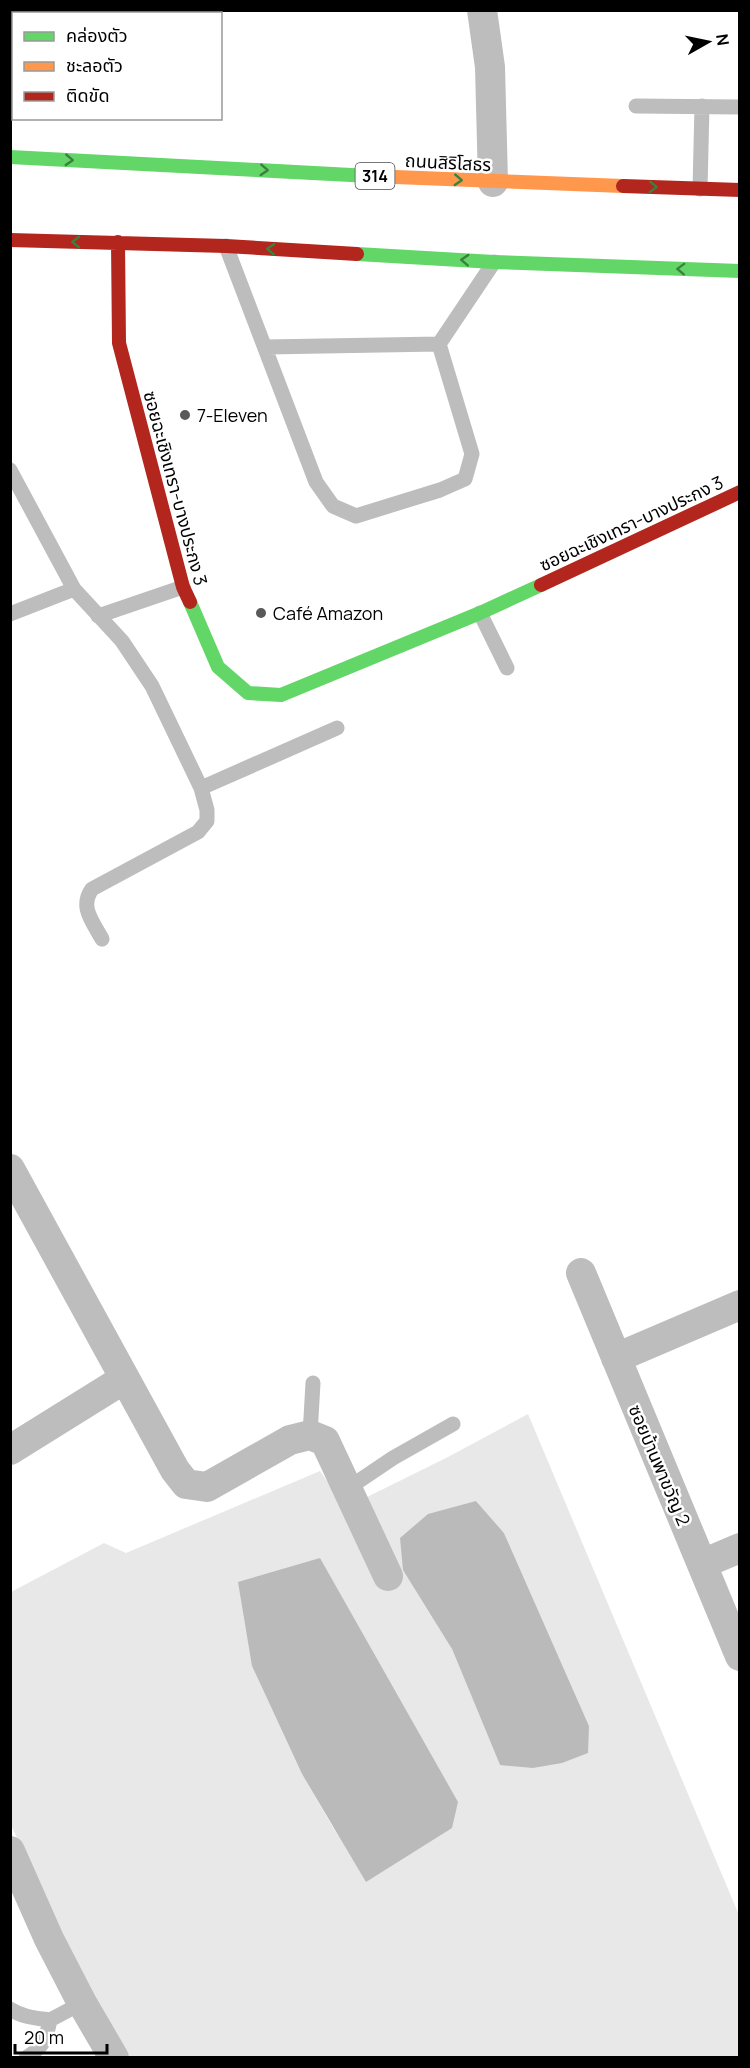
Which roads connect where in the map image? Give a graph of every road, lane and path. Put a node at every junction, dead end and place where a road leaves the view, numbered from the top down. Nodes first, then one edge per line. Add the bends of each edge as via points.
1 (482, 10) edge
2 (636, 106) dead end
3 (702, 106) junction
4 (740, 107) edge
5 (10, 157) edge
6 (494, 182) junction
7 (700, 189) junction
8 (740, 190) edge
9 (10, 240) edge
10 (118, 242) junction
11 (226, 246) junction
12 (494, 262) junction
13 (740, 271) edge
14 (439, 344) junction
15 (266, 347) junction
16 (10, 470) edge
17 (740, 492) edge
18 (183, 587) junction
19 (74, 590) junction
20 (480, 613) junction
21 (10, 614) edge
22 (98, 616) junction
23 (507, 668) dead end
24 (337, 728) dead end
25 (201, 788) junction
26 (102, 939) dead end
27 (10, 1169) edge
28 (581, 1273) dead end
29 (740, 1305) edge
30 (616, 1358) junction
31 (124, 1379) junction
32 (313, 1383) dead end
33 (453, 1424) dead end
34 (310, 1436) junction
35 (10, 1450) edge
36 (347, 1489) junction
37 (740, 1548) edge
38 (702, 1564) junction
39 (388, 1576) dead end
40 (740, 1656) edge
41 (10, 1851) edge
42 (82, 2002) junction
43 (10, 2009) edge
44 (50, 2020) junction
45 (26, 2058) edge
46 (114, 2058) edge

1 - 6 street via 489,67
2 - 3 lane
3 - 4 lane
3 - 7 lane
5 -> 6 main road, ถนนสิริโสธร / 314
6 -> 7 main road, ถนนสิริโสธร / 314
7 - 8 main road, ถนนสิริโสธร / 314
10 -> 9 main road
10 - 11 main road
10 - 18 main road, ซอยฉะเชิงเทรา-บางประกง 3 via 119,343
12 -> 11 main road
11 - 15 lane
13 -> 12 main road
12 - 14 lane
14 - 15 lane
14 - 15 lane via 471,454 465,478 440,490 356,516 333,506 316,482
16 - 19 lane
17 - 20 main road, ซอยฉะเชิงเทรา-บางประกง 3
18 - 20 main road, ซอยฉะเชิงเทรา-บางประกง 3 via 218,667 248,693 282,695
18 - 22 lane
19 - 21 lane
19 - 22 lane
20 - 23 lane
22 - 25 lane via 122,640 152,686
24 - 25 lane
25 - 26 lane via 207,821 198,832 92,889 86,897 86,908
27 - 31 street
28 - 30 street, ซอยบ้านพาขวัญ 2
29 - 30 street
30 - 38 street, ซอยบ้านพาขวัญ 2
31 - 34 street via 186,1485 207,1487 290,1440
31 - 35 street
32 - 34 lane
33 - 36 lane
34 - 36 street via 325,1441
36 - 39 street
37 - 38 street
38 - 40 street, ซอยบ้านพาขวัญ 2
41 - 42 street
42 - 44 lane
42 - 46 street
43 - 44 lane via 31,2018
44 - 45 lane via 46,2039

